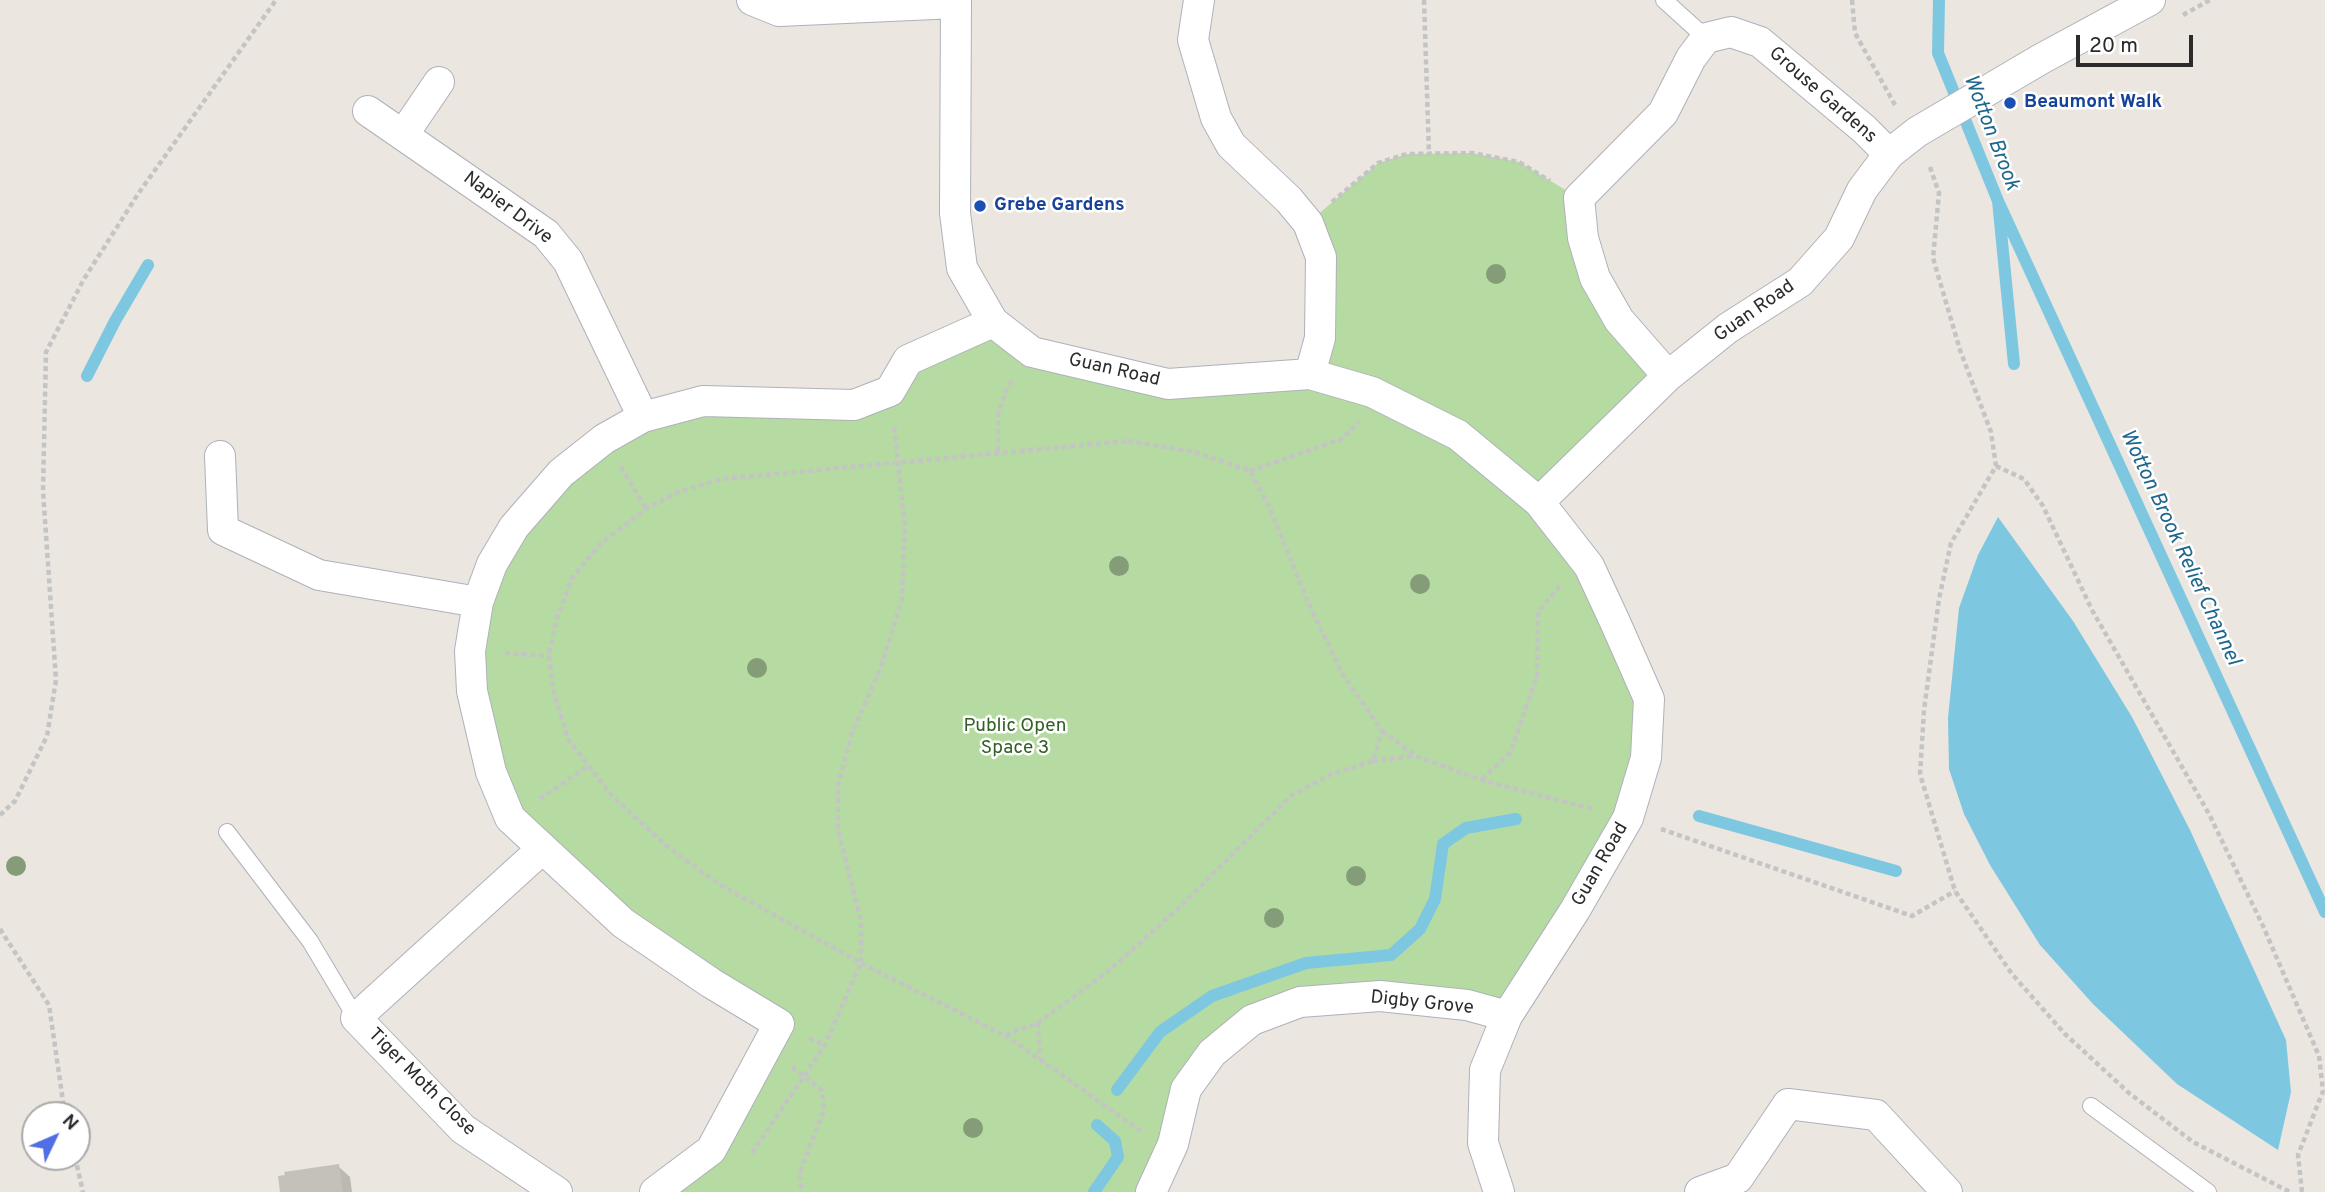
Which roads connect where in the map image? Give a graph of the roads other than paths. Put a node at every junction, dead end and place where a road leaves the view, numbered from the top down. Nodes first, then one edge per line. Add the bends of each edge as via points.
1 (752, 0) edge
2 (1199, 0) edge
3 (1664, 0) edge
4 (2150, 0) edge
5 (956, 2) edge
6 (1706, 37) junction
7 (439, 82) dead end
8 (368, 111) dead end
9 (403, 135) junction
10 (1889, 154) junction
11 (993, 322) junction
12 (1310, 374) junction
13 (1668, 376) junction
14 (643, 417) junction
15 (220, 456) dead end
16 (1539, 502) junction
17 (478, 602) junction
18 (227, 832) dead end
19 (541, 850) junction
20 (1507, 1016) junction
21 (356, 1018) junction
22 (2091, 1106) dead end
23 (557, 1192) edge
24 (655, 1192) edge
25 (1151, 1192) edge
26 (1499, 1192) edge
27 (1700, 1192) edge
28 (1947, 1192) edge
29 (2208, 1192) edge

1 - 5 street via 779,11
2 - 12 street via 1193,40 1216,118 1231,145 1308,223 1321,257 1320,338
3 - 6 lane
4 - 10 street, Guan Road via 1917,132
5 - 11 street, Guan Road via 955,213 962,268
6 - 10 street, Grouse Gardens via 1731,32 1760,43
6 - 13 street via 1663,113 1580,198 1583,238 1595,278 1619,320
7 - 9 street
8 - 9 street, Napier Drive
9 - 14 street, Napier Drive via 546,234 568,261
10 - 13 street, Guan Road via 1862,190 1839,238 1800,282 1728,328
11 - 12 street, Guan Road via 1032,352 1168,384
11 - 14 street via 908,360 890,391 854,405 703,401
12 - 16 street, Guan Road via 1372,392 1458,435
13 - 16 street, Guan Road
14 - 17 street via 604,439 561,473 514,527 492,564
15 - 17 street via 223,530 319,575
16 - 20 street, Guan Road via 1589,566 1649,699 1646,758 1628,818 1576,910
17 - 19 street via 470,650 472,691 491,772 510,818
18 - 21 lane via 310,941
19 - 21 street, Tiger Moth Close
19 - 24 street via 622,923 779,1024 711,1150
20 - 25 street, Digby Grove via 1467,1005 1380,996 1300,1002 1252,1020 1212,1053 1186,1089 1173,1144
20 - 26 street, Guan Road via 1485,1070 1483,1143
21 - 23 street, Tiger Moth Close via 463,1129
22 - 29 lane
27 - 28 street via 1738,1178 1788,1104 1876,1115

